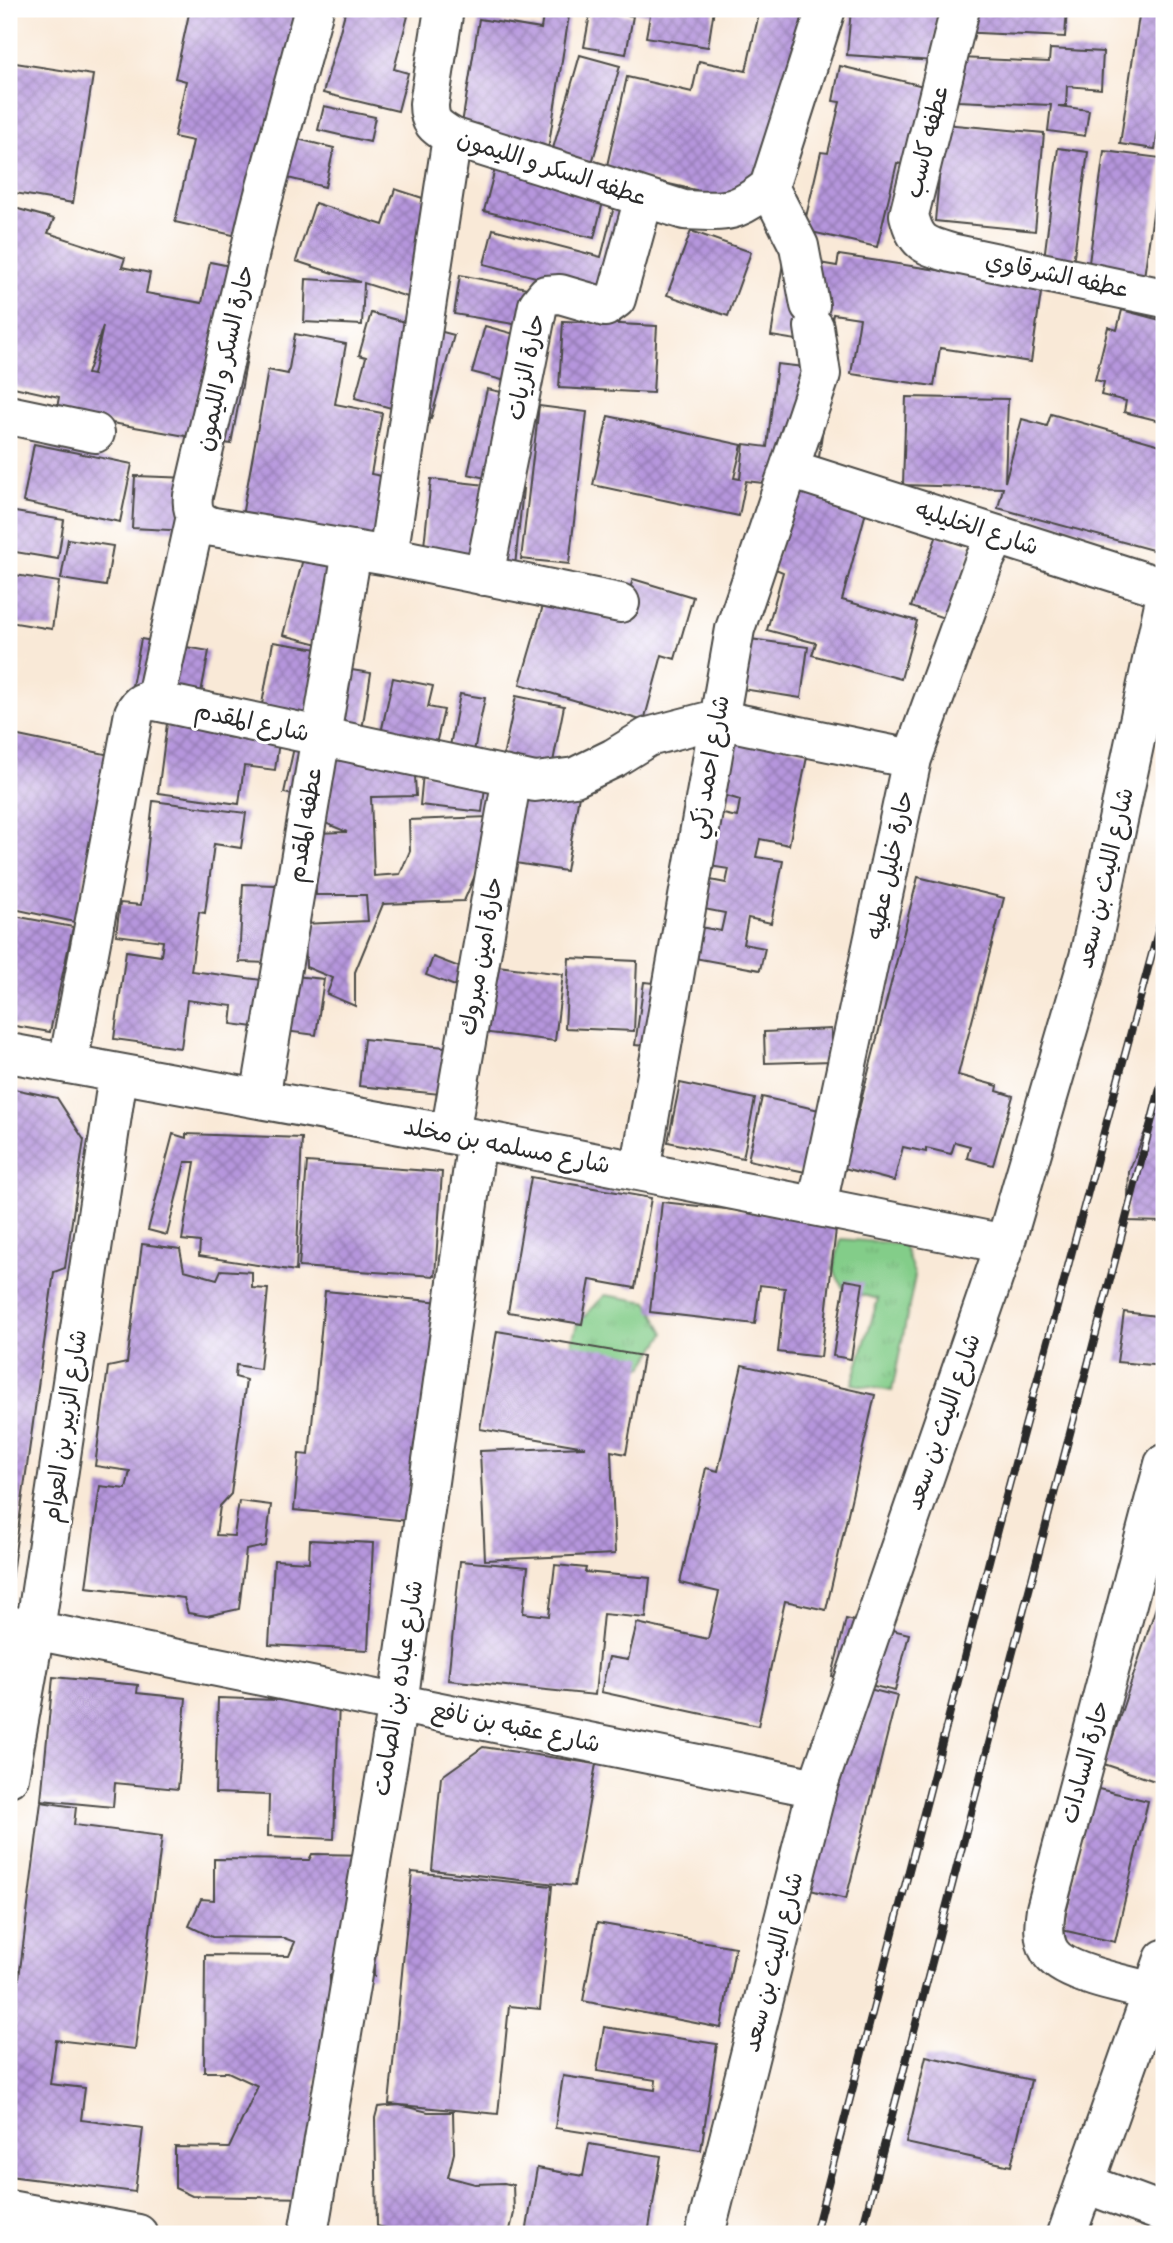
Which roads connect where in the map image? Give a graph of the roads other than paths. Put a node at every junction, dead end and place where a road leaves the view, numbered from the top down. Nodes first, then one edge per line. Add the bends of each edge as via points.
1 (314, 9) edge
2 (443, 9) edge
3 (826, 9) edge
4 (960, 9) edge
5 (452, 137) junction
6 (758, 195) junction
7 (644, 198) junction
8 (951, 253) joint
9 (1164, 298) edge
10 (9, 415) edge
11 (95, 433) dead end
12 (790, 468) junction
13 (196, 516) junction
14 (997, 535) junction
15 (370, 554) junction
16 (484, 576) junction
17 (1164, 588) edge
18 (620, 603) dead end
19 (1164, 604) edge
20 (155, 701) junction
21 (717, 719) junction
22 (320, 737) junction
23 (912, 759) junction
24 (512, 777) junction
25 (9, 1053) edge
26 (68, 1064) junction
27 (118, 1074) junction
28 (260, 1099) junction
29 (463, 1137) junction
30 (640, 1171) junction
31 (817, 1205) junction
32 (1005, 1244) junction
33 (1164, 1464) edge
34 (22, 1628) edge
35 (398, 1703) junction
36 (9, 1777) edge
37 (817, 1788) junction
38 (1158, 1992) edge
39 (1086, 2184) junction
40 (9, 2210) edge
41 (1164, 2213) edge
42 (138, 2234) edge
43 (308, 2234) edge
44 (705, 2234) edge
45 (1067, 2234) edge

1 - 13 street, حارة السكر و الليمون via 259,213 193,496
2 - 5 street, عطفه السكر و الليمون via 429,117
3 - 6 street
4 - 8 street, عطفه كاسب via 909,215 912,230 923,244
5 - 7 street, عطفه السكر و الليمون
5 - 15 street
6 - 7 street, عطفه السكر و الليمون via 722,211 684,210
6 - 12 street, شارع احمد زكي via 799,246 821,374
7 - 16 street, حارة الزيات via 616,299 605,307 560,294 546,295 538,305
8 - 9 street, عطفه الشرقاوي
10 - 11 street
12 - 14 street, شارع الخليليه
12 - 21 street, شارع احمد زكي via 735,629
13 - 15 street via 214,527
13 - 20 street, حارة السكر و الليمون
14 - 17 street, شارع الخليليه
14 - 23 street, حارة خليل عطيه
15 - 16 street
15 - 22 street, عطفه المقدم
16 - 18 street
19 - 32 street, شارع الليث بن سعد via 1089,957
20 - 22 street, شارع المقدم
20 - 26 street via 144,701 134,713
21 - 23 street
21 - 24 street, شارع المقدم via 649,737 575,777 535,782
21 - 30 street, شارع احمد زكي
22 - 24 street, شارع المقدم
22 - 28 street, عطفه المقدم
23 - 31 street, حارة خليل عطيه
24 - 29 street, حارة امين مبروك
25 - 26 street, شارع مسلمه بن مخلد
26 - 27 street, شارع مسلمه بن مخلد
27 - 28 street, شارع مسلمه بن مخلد
27 - 34 street, شارع الزبير بن العوام
28 - 29 street, شارع مسلمه بن مخلد
29 - 30 street, شارع مسلمه بن مخلد
29 - 35 street, شارع عباده بن الصامت
30 - 31 street, شارع مسلمه بن مخلد
31 - 32 street, شارع مسلمه بن مخلد
32 - 37 street, شارع الليث بن سعد
33 - 38 street, حارة السادات via 1043,1931 1050,1954 1068,1968
34 - 35 street, شارع عقبه بن نافع
34 - 36 street, شارع الزبير بن العوام
35 - 37 street, شارع عقبه بن نافع
35 - 43 street, شارع عباده بن الصامت
37 - 44 street, شارع الليث بن سعد
38 - 39 street
39 - 41 street
39 - 45 street
40 - 42 street

